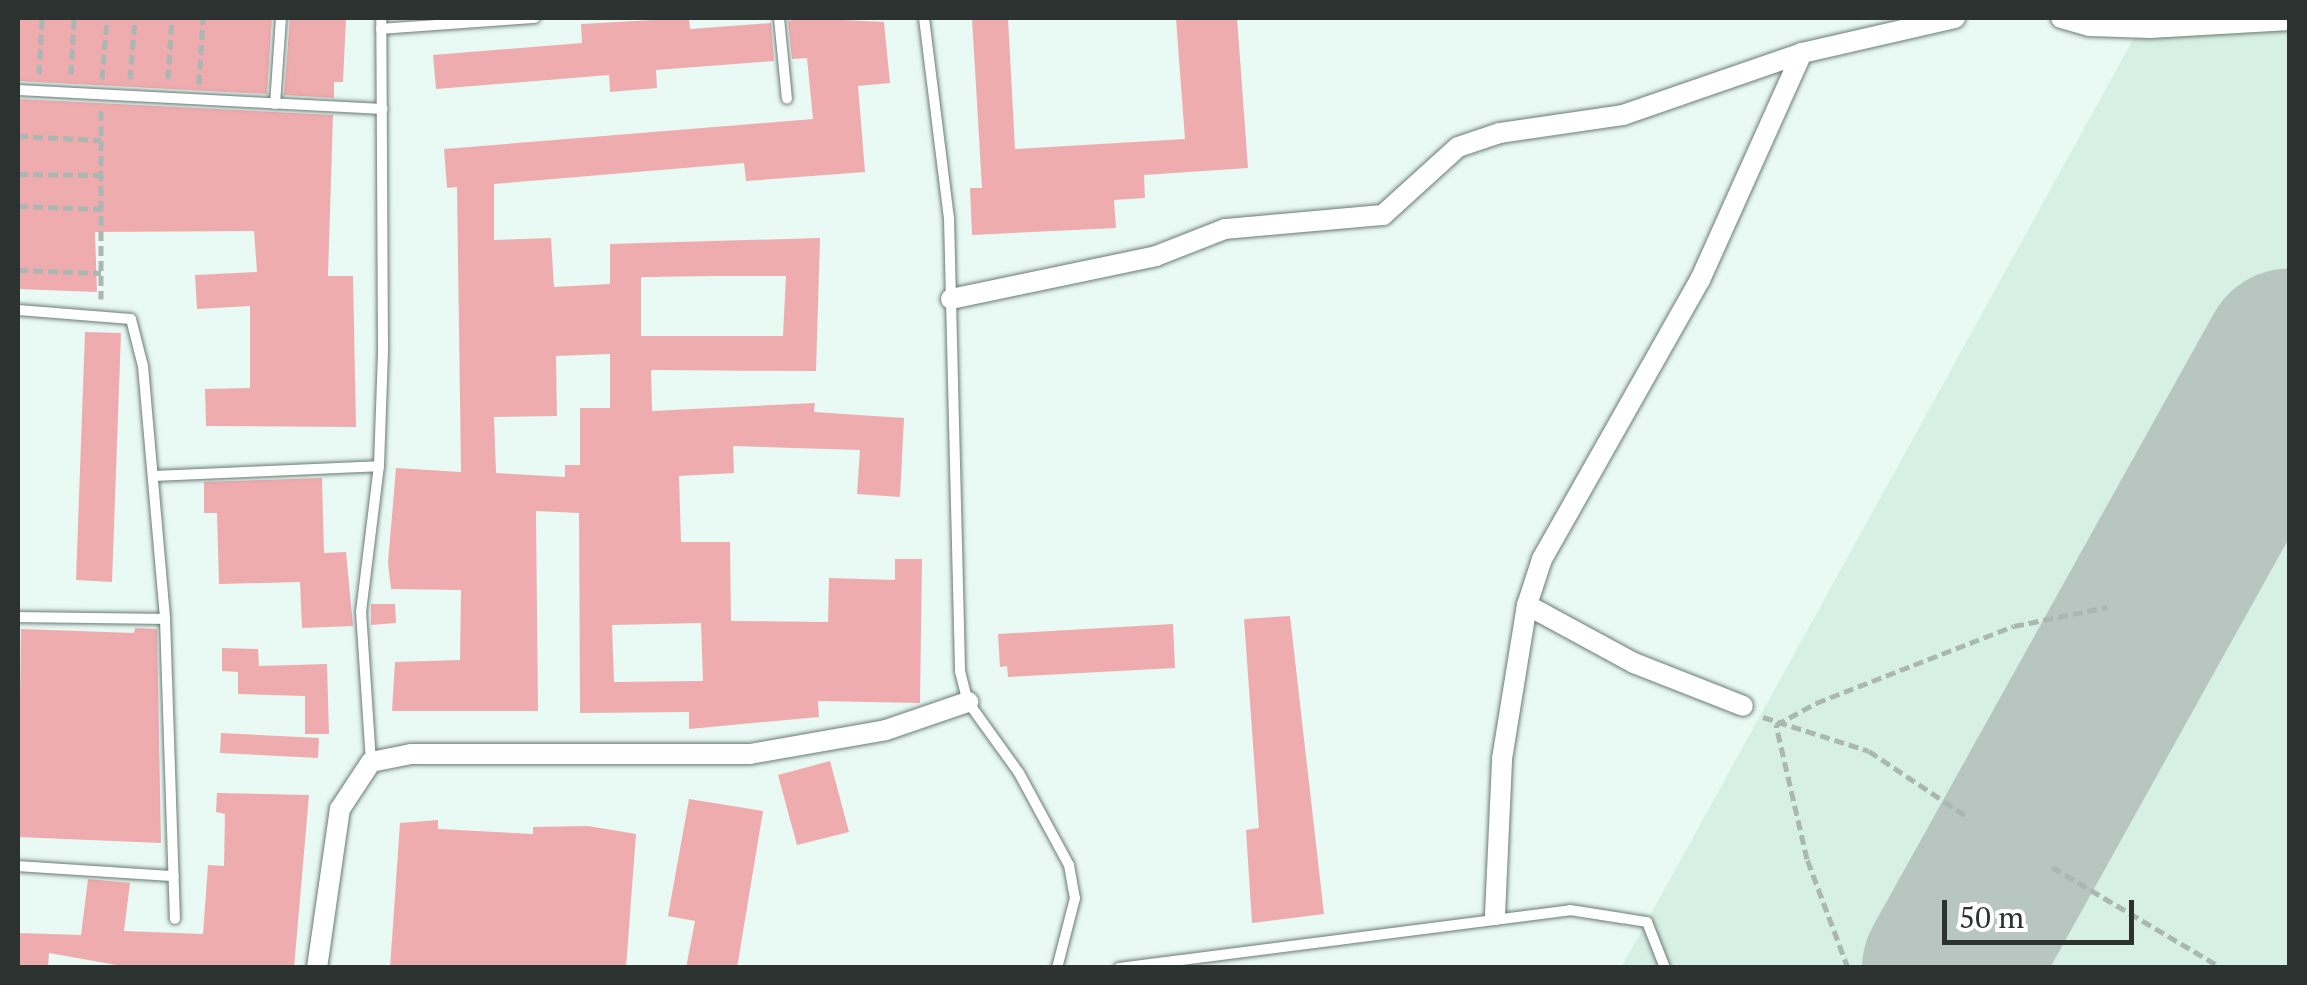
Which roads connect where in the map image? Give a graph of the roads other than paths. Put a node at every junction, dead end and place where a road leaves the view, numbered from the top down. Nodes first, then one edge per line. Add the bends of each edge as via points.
1 (281, 18) edge
2 (536, 18) edge
3 (778, 18) edge
4 (924, 18) edge
5 (1958, 18) edge
6 (2061, 18) edge
7 (2290, 20) edge
8 (381, 24) edge
9 (1802, 54) junction
10 (18, 90) edge
11 (786, 98) dead end
12 (275, 104) junction
13 (383, 109) junction
14 (951, 299) junction
15 (18, 310) edge
16 (378, 466) junction
17 (153, 476) junction
18 (1527, 604) junction
19 (18, 617) edge
20 (165, 619) junction
21 (968, 702) junction
22 (1743, 706) road end
23 (371, 762) junction
24 (18, 866) edge
25 (174, 876) junction
26 (1495, 914) junction
27 (176, 919) dead end
28 (1063, 965) edge
29 (317, 968) edge
30 (1119, 968) edge
31 (1664, 968) edge

1 - 12 lane
2 - 8 lane
3 - 11 lane
4 - 14 lane
5 - 9 street
6 - 7 street via 2150,28
8 - 13 lane
9 - 14 street via 1623,115 1500,133 1458,148 1382,214 1224,229 1156,256
9 - 18 street via 1700,280 1542,559
10 - 12 lane
12 - 13 lane
13 - 16 lane
14 - 21 lane via 960,671
15 - 17 lane via 131,319
16 - 17 lane
16 - 23 lane via 361,612
17 - 20 lane
18 - 22 street via 1634,663
18 - 26 street via 1502,759
19 - 20 lane
20 - 25 lane
21 - 23 street via 886,730 750,754 411,754
21 - 28 lane via 1019,773 1069,865 1075,898
23 - 29 street via 340,809
24 - 25 lane
25 - 27 lane
26 - 30 lane
26 - 31 lane via 1627,915 1647,922

